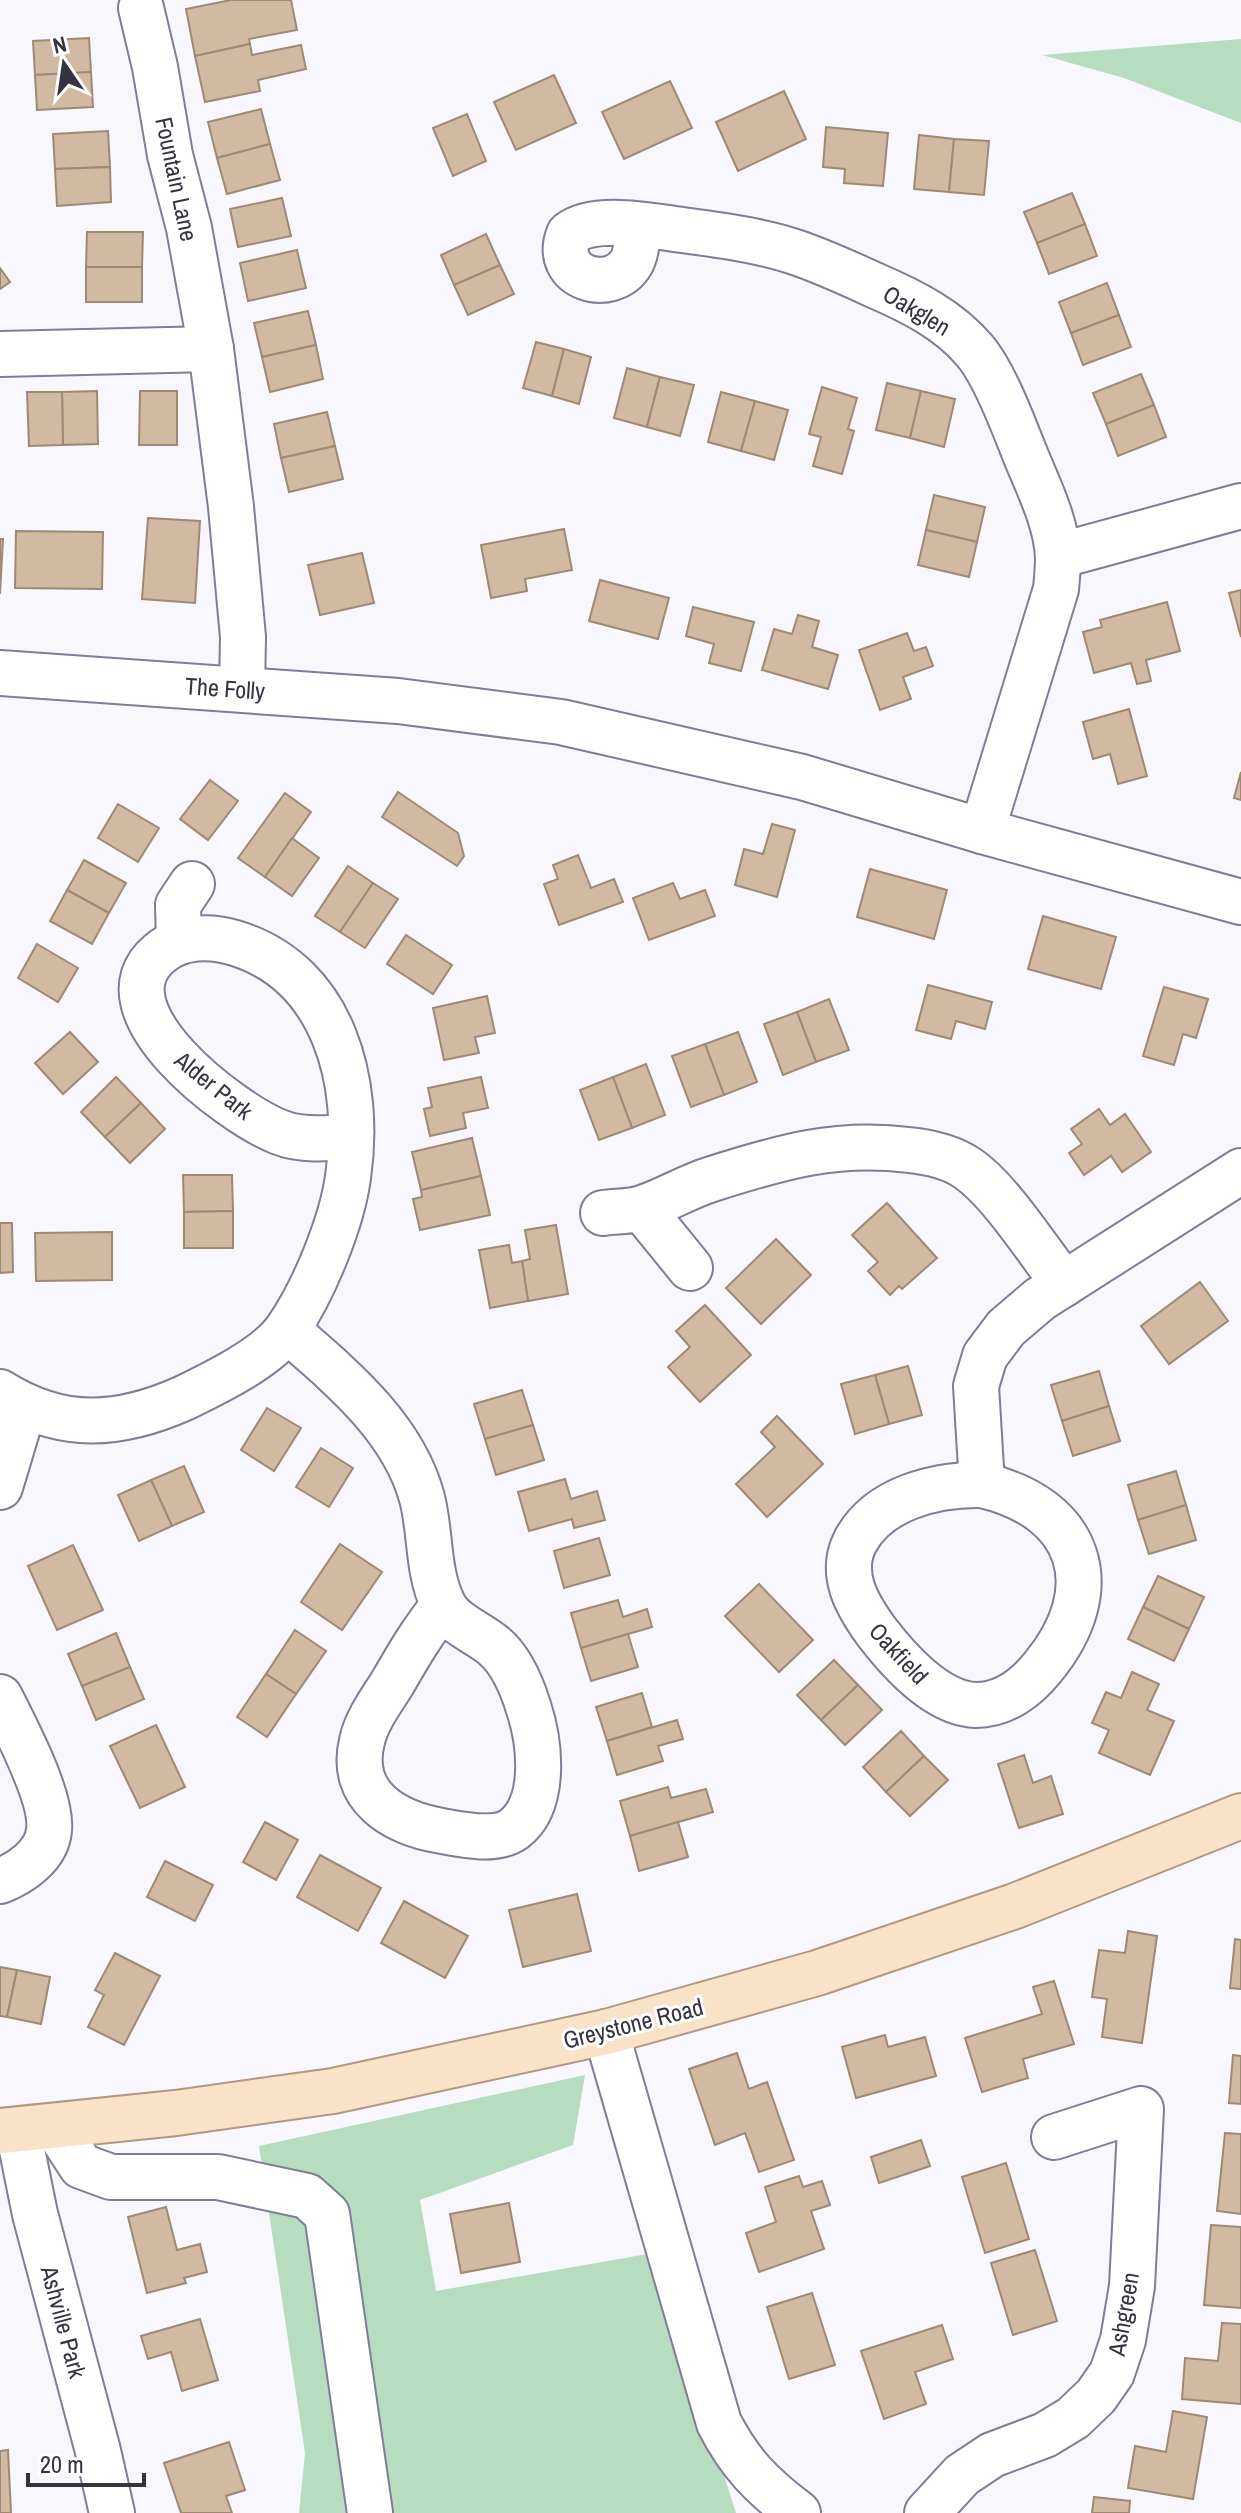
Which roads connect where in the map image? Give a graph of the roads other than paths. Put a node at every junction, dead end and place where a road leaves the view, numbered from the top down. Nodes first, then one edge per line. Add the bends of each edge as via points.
1 (138, 3) edge
2 (639, 225) dead end
3 (211, 349) junction
4 (0, 354) edge
5 (1241, 506) edge
6 (1058, 556) junction
7 (0, 673) edge
8 (242, 689) junction
9 (982, 831) junction
10 (192, 884) dead end
11 (1241, 902) edge
12 (179, 942) junction
13 (350, 1136) junction
14 (1241, 1171) edge
15 (690, 1268) dead end
16 (1064, 1284) junction
17 (287, 1330) junction
18 (12, 1400) edge
19 (982, 1485) junction
20 (0, 1487) edge
21 (443, 1606) junction
22 (0, 1697) edge
23 (1241, 1816) edge
24 (0, 1881) edge
25 (606, 2032) junction
26 (24, 2129) edge
27 (1054, 2137) dead end
28 (112, 2513) edge
29 (370, 2513) edge
30 (798, 2513) edge
31 (927, 2513) edge

1 - 3 street, Fountain Lane
2 - 6 street, Oakglen via 793,251 947,323 976,352 1004,403 1048,512
3 - 4 street
3 - 8 street, Fountain Lane via 243,637
5 - 6 street
6 - 9 street, Oakglen via 1056,589
7 - 8 street, The Folly
8 - 9 street, The Folly via 561,722 802,777
9 - 11 street
10 - 12 street via 178,905
12 - 13 street via 206,938 248,947 282,965 303,985 334,1034 346,1073
12 - 13 street, Alder Park via 146,969 142,997 153,1026 183,1064 221,1097 280,1132 314,1138
13 - 17 street via 341,1209
14 - 16 street
15 - 16 street via 623,1211 778,1158 875,1146 923,1152 966,1167
16 - 19 street via 1006,1328 985,1356 976,1386
17 - 18 street via 218,1382 163,1407 109,1420 65,1420
17 - 21 street via 356,1393 405,1455 421,1497
18 - 20 street
19 - 19 street, Oakfield via 1017,1495 1051,1518 1071,1547 1080,1581 1069,1624 1036,1676 1010,1696 977,1705 930,1687 898,1657 862,1612 851,1586 849,1561 863,1529 889,1507 928,1491
21 - 21 street via 368,1724 361,1742 362,1772 374,1801 403,1819 458,1834 508,1832 523,1817 537,1784 530,1711 502,1654
22 - 24 street via 44,1797 50,1831 26,1868
23 - 25 main road, Greystone Road via 1015,1906 817,1973
25 - 26 main road, Greystone Road via 333,2091
25 - 30 street via 719,2423 757,2481
26 - 28 street, Ashville Park via 35,2214
26 - 29 street via 81,2166 111,2177 218,2177 307,2196 327,2214
27 - 31 street, Ashgreen via 1141,2109 1132,2286 1112,2373 1073,2418 992,2455 962,2475

